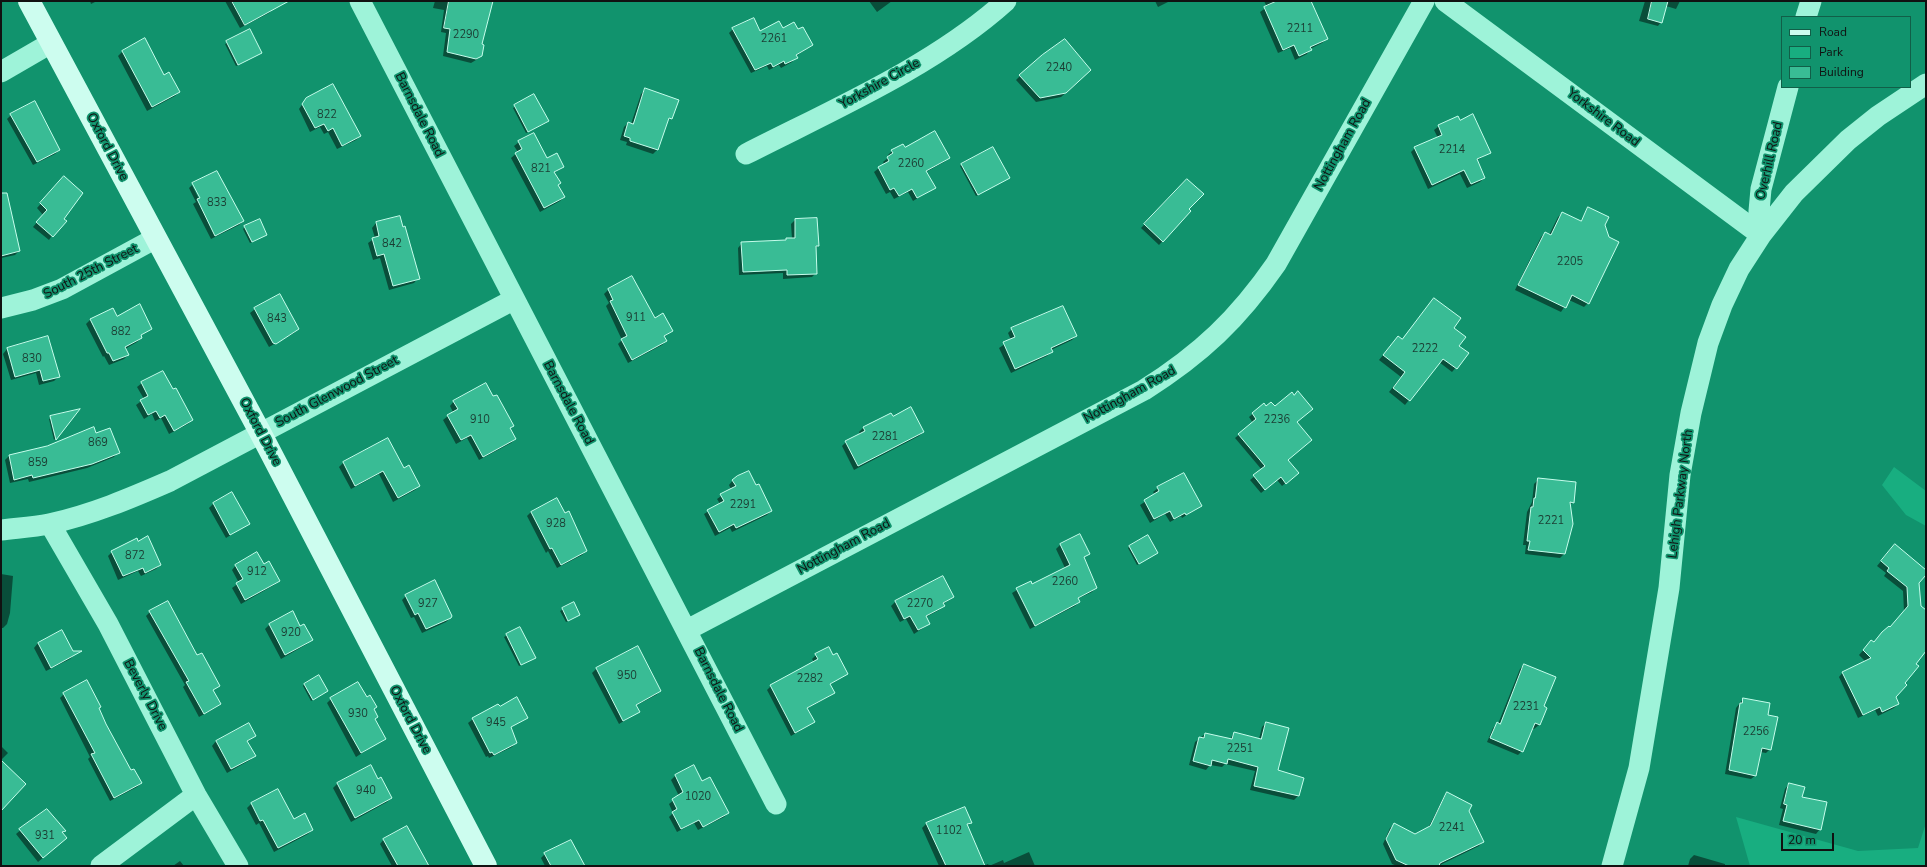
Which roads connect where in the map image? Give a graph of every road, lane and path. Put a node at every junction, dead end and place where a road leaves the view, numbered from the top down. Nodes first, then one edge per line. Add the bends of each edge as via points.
1 (29, 1) edge
2 (360, 1) edge
3 (1006, 1) edge
4 (1424, 1) edge
5 (1445, 1) edge
6 (1811, 1) edge
7 (1806, 16) edge
8 (51, 43) junction
9 (1, 72) edge
10 (1926, 84) edge
11 (1788, 88) edge
12 (746, 154) dead end
13 (1761, 235) junction
14 (156, 238) junction
15 (514, 300) junction
16 (1, 308) edge
17 (260, 432) junction
18 (50, 524) junction
19 (1, 530) edge
20 (688, 630) junction
21 (196, 794) junction
22 (776, 804) dead end
23 (101, 866) edge
24 (238, 866) edge
25 (486, 866) edge
26 (1612, 866) edge

1 - 8 main road, Oxford Drive
2 - 15 street, Barnsdale Road
3 - 12 street, Yorkshire Circle via 923,60
4 - 20 street, Nottingham Road via 1276,264 1246,305 1204,348 1144,390
5 - 13 street, Yorkshire Road
6 - 7 street
8 - 9 street
8 - 14 main road, Oxford Drive
10 - 13 street, Lehigh Parkway North via 1878,116 1820,165
11 - 13 street, Overhill Road via 1761,189
13 - 26 street, Lehigh Parkway North via 1722,305 1708,343 1693,403 1680,475 1669,588 1639,768
14 - 16 street, South 25th Street via 62,289
14 - 17 main road, Oxford Drive
15 - 17 street, South Glenwood Street
15 - 20 street, Barnsdale Road
17 - 18 street, South Glenwood Street via 134,497
17 - 25 main road, Oxford Drive
18 - 19 street, South Glenwood Street
18 - 21 street, Beverly Drive via 108,624
20 - 22 street, Barnsdale Road
21 - 23 street
21 - 24 street, Beverly Drive

